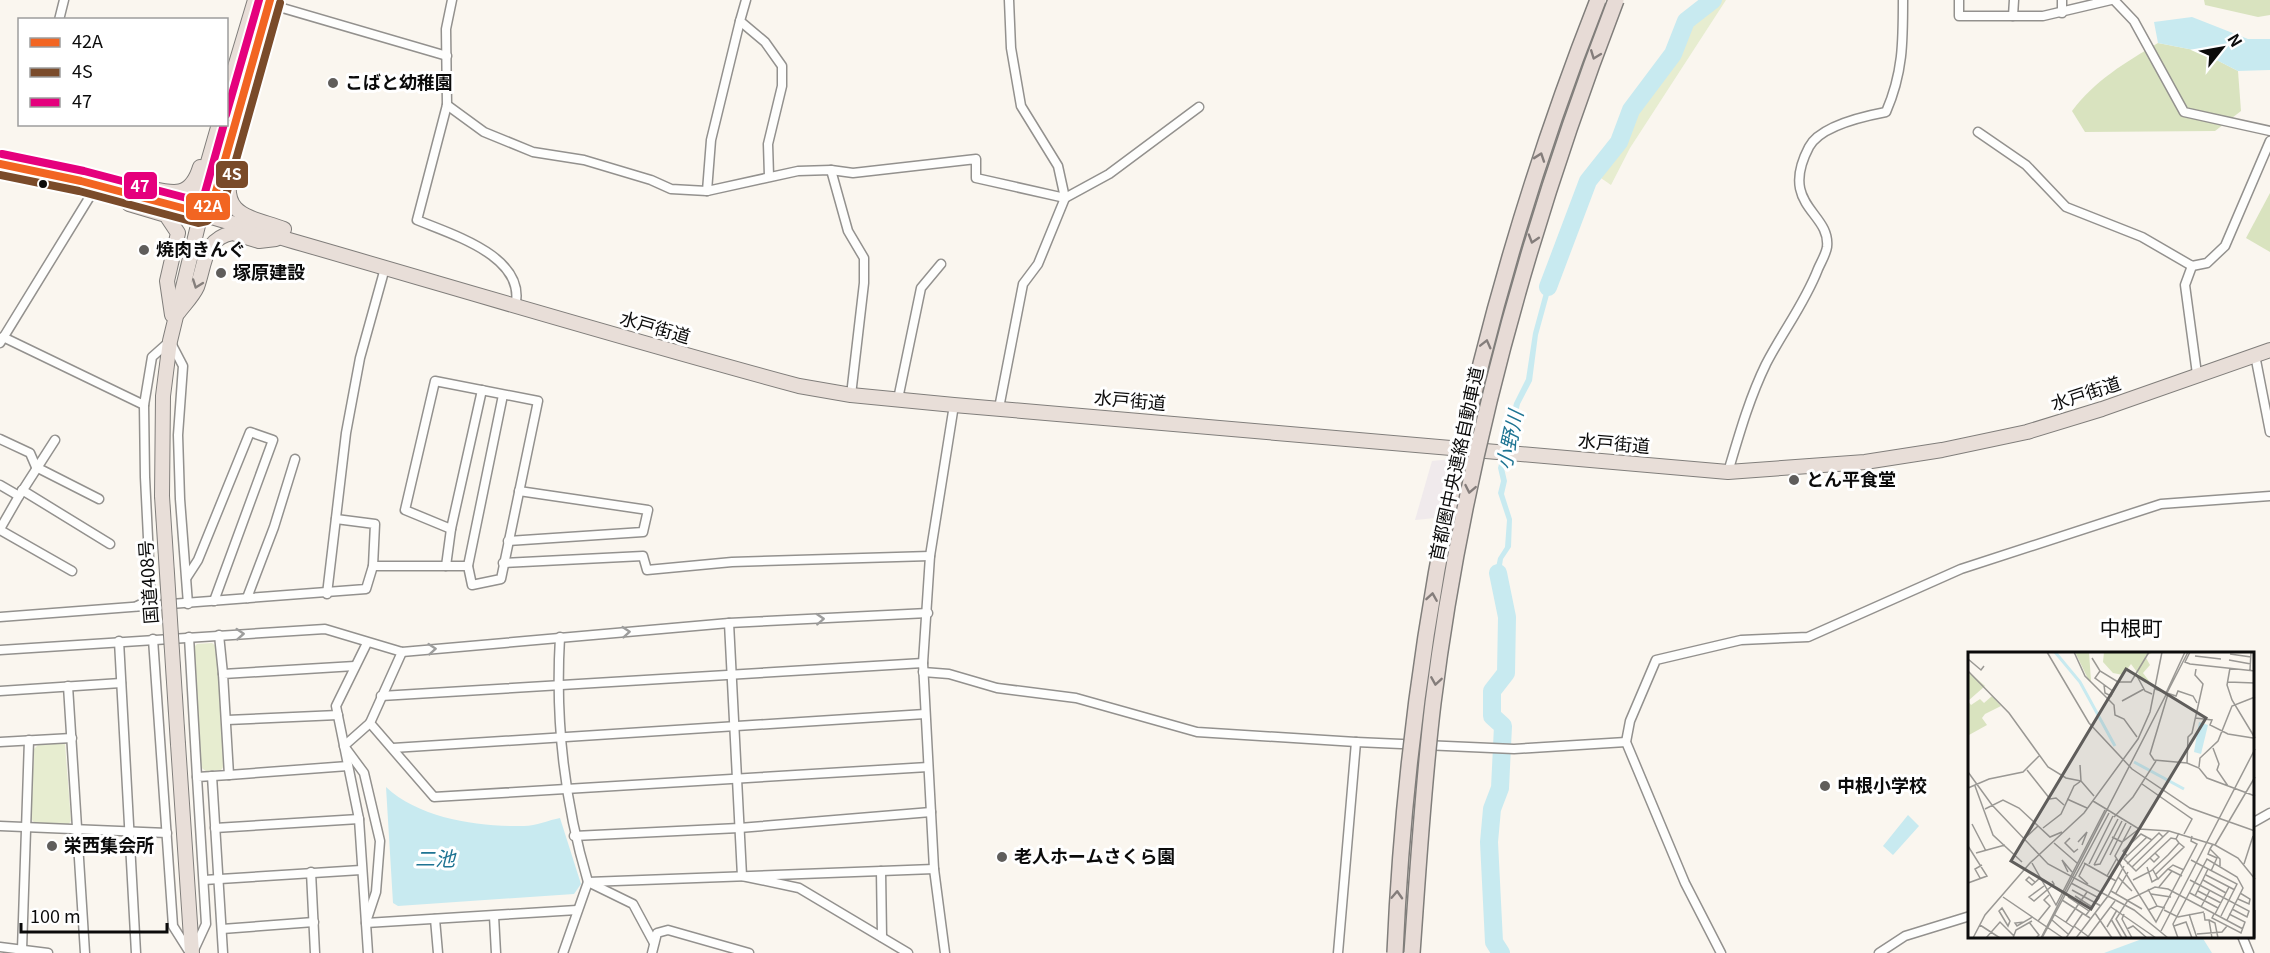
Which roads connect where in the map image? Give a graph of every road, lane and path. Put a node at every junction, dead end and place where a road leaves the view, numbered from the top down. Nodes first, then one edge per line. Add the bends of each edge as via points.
1 (64, 0) edge
2 (255, 0) edge
3 (453, 0) edge
4 (746, 0) edge
5 (1009, 0) edge
6 (1598, 0) edge
7 (1616, 0) edge
8 (1903, 0) edge
9 (1959, 0) edge
10 (2014, 0) edge
11 (2062, 0) edge
12 (2113, 0) edge
13 (270, 2) edge
14 (2062, 13) junction
15 (2013, 16) junction
16 (59, 18) edge
17 (740, 21) junction
18 (447, 56) junction
19 (228, 90) edge
20 (447, 105) junction
21 (1199, 107) dead end
22 (238, 117) junction
23 (213, 126) edge
24 (218, 126) edge
25 (2270, 131) edge
26 (1978, 132) dead end
27 (2270, 141) edge
28 (0, 164) edge
29 (831, 170) junction
30 (769, 176) junction
31 (97, 185) junction
32 (115, 189) junction
33 (707, 191) junction
34 (1065, 198) junction
35 (201, 213) junction
36 (285, 239) junction
37 (313, 247) junction
38 (941, 264) dead end
39 (2192, 266) junction
40 (385, 268) junction
41 (515, 307) junction
42 (173, 320) junction
43 (2, 340) edge
44 (170, 341) junction
45 (2270, 350) edge
46 (2255, 355) junction
47 (2197, 374) junction
48 (482, 390) junction
49 (503, 395) junction
50 (851, 395) junction
51 (898, 399) junction
52 (144, 405) junction
53 (954, 405) junction
54 (999, 408) junction
55 (2270, 432) edge
56 (0, 439) edge
57 (55, 440) dead end
58 (295, 459) dead end
59 (36, 467) junction
60 (1728, 471) junction
61 (0, 485) edge
62 (519, 491) junction
63 (21, 493) junction
64 (2270, 496) edge
65 (99, 499) dead end
66 (336, 519) junction
67 (1, 526) edge
68 (451, 529) junction
69 (508, 541) junction
70 (110, 544) dead end
71 (930, 556) junction
72 (503, 563) junction
73 (373, 566) junction
74 (446, 566) junction
75 (468, 566) junction
76 (72, 571) dead end
77 (186, 578) junction
78 (327, 594) junction
79 (247, 598) junction
80 (214, 602) junction
81 (188, 604) junction
82 (131, 609) junction
83 (928, 613) junction
84 (0, 617) edge
85 (729, 623) junction
86 (219, 635) junction
87 (189, 637) junction
88 (560, 637) junction
89 (153, 639) junction
90 (119, 641) junction
91 (367, 643) junction
92 (0, 650) edge
93 (402, 652) junction
94 (356, 666) junction
95 (923, 667) junction
96 (223, 674) junction
97 (732, 676) junction
98 (121, 682) junction
99 (68, 686) junction
100 (557, 687) junction
101 (0, 691) edge
102 (381, 696) junction
103 (925, 714) junction
104 (338, 715) junction
105 (227, 720) junction
106 (370, 723) junction
107 (734, 727) junction
108 (72, 738) junction
109 (561, 739) junction
110 (30, 740) junction
111 (0, 742) edge
112 (1356, 742) junction
113 (1626, 742) junction
114 (344, 746) junction
115 (393, 748) junction
116 (348, 766) junction
117 (928, 767) junction
118 (229, 775) junction
119 (212, 776) junction
120 (197, 777) junction
121 (736, 778) junction
122 (565, 788) junction
123 (931, 812) junction
124 (2270, 813) edge
125 (359, 819) junction
126 (2255, 821) edge
127 (0, 826) edge
128 (26, 827) junction
129 (215, 828) junction
130 (739, 828) junction
131 (78, 829) junction
132 (130, 831) junction
133 (167, 833) junction
134 (574, 836) junction
135 (934, 869) junction
136 (361, 870) junction
137 (881, 871) junction
138 (311, 872) junction
139 (742, 876) junction
140 (204, 880) junction
141 (218, 880) junction
142 (588, 882) junction
143 (577, 910) junction
144 (494, 916) junction
145 (1968, 917) edge
146 (435, 919) junction
147 (314, 922) junction
148 (366, 923) junction
149 (222, 929) junction
150 (882, 937) junction
151 (2243, 938) edge
152 (654, 943) junction
153 (0, 947) edge
154 (22, 950) junction
155 (48, 953) edge
156 (85, 953) edge
157 (136, 953) edge
158 (192, 953) edge
159 (223, 953) edge
160 (315, 953) edge
161 (368, 953) edge
162 (438, 953) edge
163 (496, 953) edge
164 (563, 953) edge
165 (652, 953) edge
166 (749, 953) edge
167 (908, 953) edge
168 (945, 953) edge
169 (1338, 953) edge
170 (1395, 953) edge
171 (1412, 953) edge
172 (1721, 953) edge
173 (1880, 953) edge
174 (2249, 953) edge

1 - 16 street
2 - 13 street
2 - 19 highway
3 - 18 street via 447,23
4 - 17 street
5 - 34 street via 1011,48 1022,106 1058,166
170 -> 6 highway, 首都圏中央連絡自動車道, bridge via 1402,828 1417,700 1457,467 1485,345 1524,207
7 -> 171 highway, 首都圏中央連絡自動車道, bridge via 1555,166 1496,374 1473,475 1433,702
8 - 60 street via 1903,46 1897,86 1886,112 1859,117 1831,129 1810,145 1803,163 1799,179 1802,198 1825,232 1827,247 1807,297 1750,398
9 - 15 street via 1959,16
10 - 15 street
11 - 14 street
12 - 14 street
12 - 25 street via 2134,21 2184,112
13 - 18 street
13 - 22 highway
14 - 15 street
17 - 30 street via 765,42 782,66 782,86 768,144
17 - 33 street via 711,140
18 - 20 street
20 - 33 street via 484,132 533,152 584,160 671,189
20 - 41 street via 417,220 471,243 508,268 518,294
21 - 34 street via 1109,174
22 - 35 highway via 213,202
22 - 37 highway via 240,136 227,189 232,205 244,215 307,238
23 - 32 highway via 197,177 184,189 168,193 133,184
24 - 35 highway via 198,197
26 - 39 street via 2026,165 2066,207 2142,237
27 - 39 street via 2225,246 2207,263
28 - 31 highway, 水戸街道
29 - 30 street
29 - 34 street via 864,172 976,159 976,178
29 - 50 street via 848,231 864,258
30 - 33 street
31 - 32 highway, 水戸街道
31 - 43 street
32 - 35 highway, 水戸街道
32 - 42 highway via 129,204 166,215 178,233 166,281
34 - 54 street via 1038,264 1023,284
35 - 36 highway, 水戸街道
35 - 42 highway, 国道408号
36 - 37 highway, 水戸街道
36 -> 42 highway via 259,241 233,233 212,242 196,289
37 - 40 highway, 水戸街道
38 - 51 street via 921,288
39 - 47 street via 2185,285
40 - 41 highway, 水戸街道
40 - 66 street via 360,358
41 - 50 highway, 水戸街道 via 799,386
42 - 44 highway, 国道408号
43 - 52 street
44 - 52 street via 152,357
44 - 77 street via 183,366 178,446
44 - 158 highway, 国道408号, bridge via 162,426 162,496
45 - 46 highway, 水戸街道
46 - 47 highway, 水戸街道
46 - 55 street
47 - 60 highway, 水戸街道 via 2038,429 1942,450 1864,462
48 - 49 street
48 - 68 street
48 - 68 street via 435,381 405,510
49 - 62 street via 538,401
49 - 75 street
50 - 51 highway, 水戸街道
51 - 53 highway, 水戸街道
52 - 82 street via 151,599
53 - 54 highway, 水戸街道
53 - 71 street
54 - 60 highway, 水戸街道
56 - 59 street via 30,453
57 - 59 street
58 - 79 street
59 - 63 street
59 - 65 street
61 - 63 street
62 - 69 street
62 - 69 street via 648,510 643,532
63 - 67 street
63 - 70 street
64 - 113 street via 2162,504 1961,569 1808,637 1741,640 1656,660 1630,721
66 - 73 street via 375,524
66 - 78 street
67 - 76 street
68 - 74 street
69 - 72 street
71 - 72 street via 732,562 647,570 643,556
71 - 83 street
72 - 75 street via 501,579 472,585
73 - 74 street
73 - 78 street via 366,589
74 - 75 street
77 - 80 street via 198,560 250,432 273,440
77 - 81 street
78 - 79 street
79 - 80 street
80 - 81 street
81 - 82 street
82 - 84 street
85 -> 83 street
83 - 95 street
88 -> 85 street
85 - 97 street
86 - 87 street
86 -> 91 street via 325,629
86 - 96 street
87 - 89 street
87 - 120 street
93 -> 88 street
88 - 100 street
89 - 90 street
89 - 133 street
90 - 92 street
90 - 98 street
91 - 93 street
91 - 94 street
93 - 102 street
94 - 96 street
94 - 104 street via 336,706
95 - 97 street
95 - 103 street
95 - 112 street via 997,688 1077,698 1197,732
96 - 105 street
97 - 100 street
97 - 107 street
98 - 99 street
98 - 132 street
99 - 101 street
99 - 108 street
100 - 102 street
100 - 109 street
102 - 106 street
103 - 107 street
103 - 117 street
104 - 105 street
104 - 114 street
105 - 118 street
106 - 114 street
106 - 115 street
107 - 109 street
107 - 121 street
108 - 110 street
108 - 131 street
109 - 115 street
109 - 122 street
110 - 111 street
110 - 128 street
112 - 113 street via 1514,749
112 - 169 street
113 - 172 street via 1685,883
114 - 116 street
114 - 148 street via 364,773 380,841 376,892
115 - 122 street via 434,797
116 - 118 street
116 - 125 street
117 - 121 street
117 - 123 street
118 - 119 street
119 - 120 street
119 - 129 street
120 - 140 street
121 - 122 street
121 - 130 street
122 - 134 street
123 - 130 street
123 - 135 street
124 - 126 street
125 - 129 street
125 - 136 street
127 - 128 street
128 - 131 street
128 - 154 street
129 - 141 street
130 - 134 street
130 - 139 street
131 - 132 street
131 - 156 street
132 - 133 street
132 - 157 street
133 - 158 street via 173,926
134 - 142 street
135 - 137 street
135 - 168 street
136 - 138 street
136 - 148 street
137 - 139 street
137 - 150 street
138 - 141 street
138 - 147 street
139 - 142 street
139 - 150 street via 799,888
140 - 141 street
140 - 158 street via 206,924
141 - 149 street
142 - 143 street
142 - 152 street via 633,904
143 - 144 street
143 - 164 street
144 - 146 street
144 - 163 street
145 - 173 street via 1905,936
146 - 148 street
146 - 162 street
147 - 149 street
147 - 160 street
148 - 161 street
149 - 159 street
150 - 167 street
151 - 174 street
152 - 165 street
152 - 166 street via 657,933 668,930
153 - 154 street
154 - 155 street

